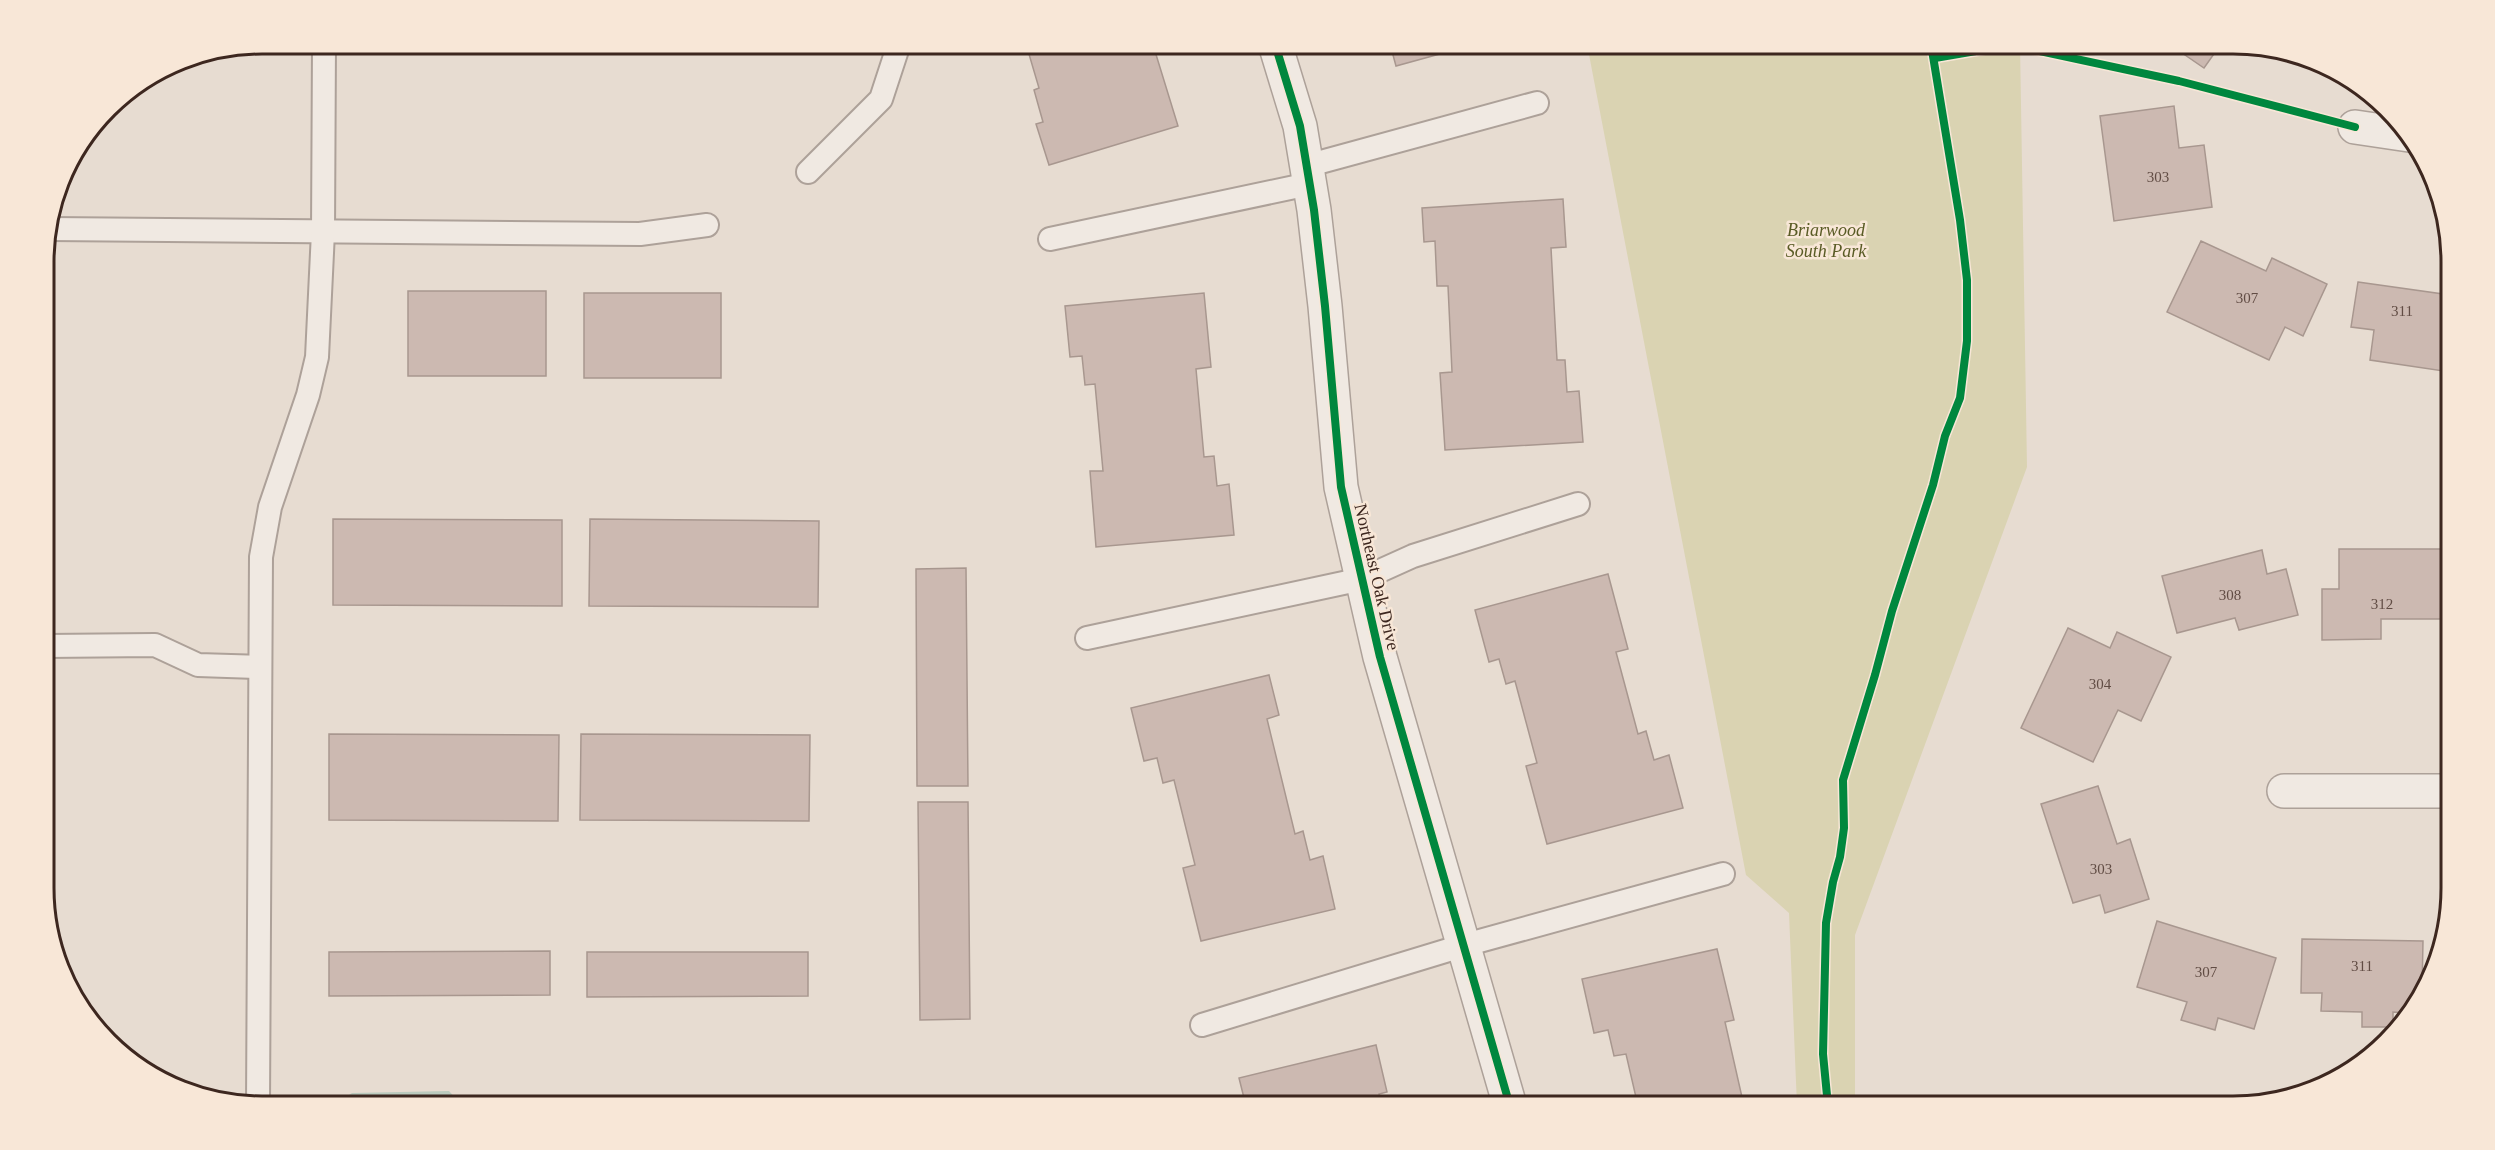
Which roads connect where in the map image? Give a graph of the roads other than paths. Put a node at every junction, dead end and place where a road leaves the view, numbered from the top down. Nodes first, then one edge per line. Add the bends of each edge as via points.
1 (324, 54) edge
2 (896, 54) edge
3 (1278, 54) edge
4 (1537, 103) dead end
5 (2355, 127) dead end
6 (2395, 133) edge
7 (808, 172) dead end
8 (1308, 175) junction
9 (707, 225) dead end
10 (57, 229) edge
11 (323, 232) junction
12 (1050, 239) dead end
13 (1578, 504) dead end
14 (1362, 579) junction
15 (1087, 638) dead end
16 (54, 646) edge
17 (260, 667) junction
18 (2284, 791) dead end
19 (2441, 791) edge
20 (1723, 874) dead end
21 (1465, 945) junction
22 (1202, 1024) dead end
23 (258, 1096) edge
24 (1507, 1096) edge

1 - 11 lane
2 - 7 lane via 881,99
3 - 8 street, Northeast Oak Drive via 1300,126
4 - 8 lane
5 - 6 street
8 - 12 lane
8 - 14 street, Northeast Oak Drive via 1325,306 1341,488
9 - 11 lane via 640,234
10 - 11 lane
11 - 17 lane via 317,357 270,507 261,557
13 - 14 lane via 1413,556
14 - 15 lane
14 - 21 street, Northeast Oak Drive via 1380,657
16 - 17 lane via 155,645 198,665
17 - 23 lane
18 - 19 street
20 - 21 lane
21 - 22 lane
21 - 24 street, Northeast Oak Drive

